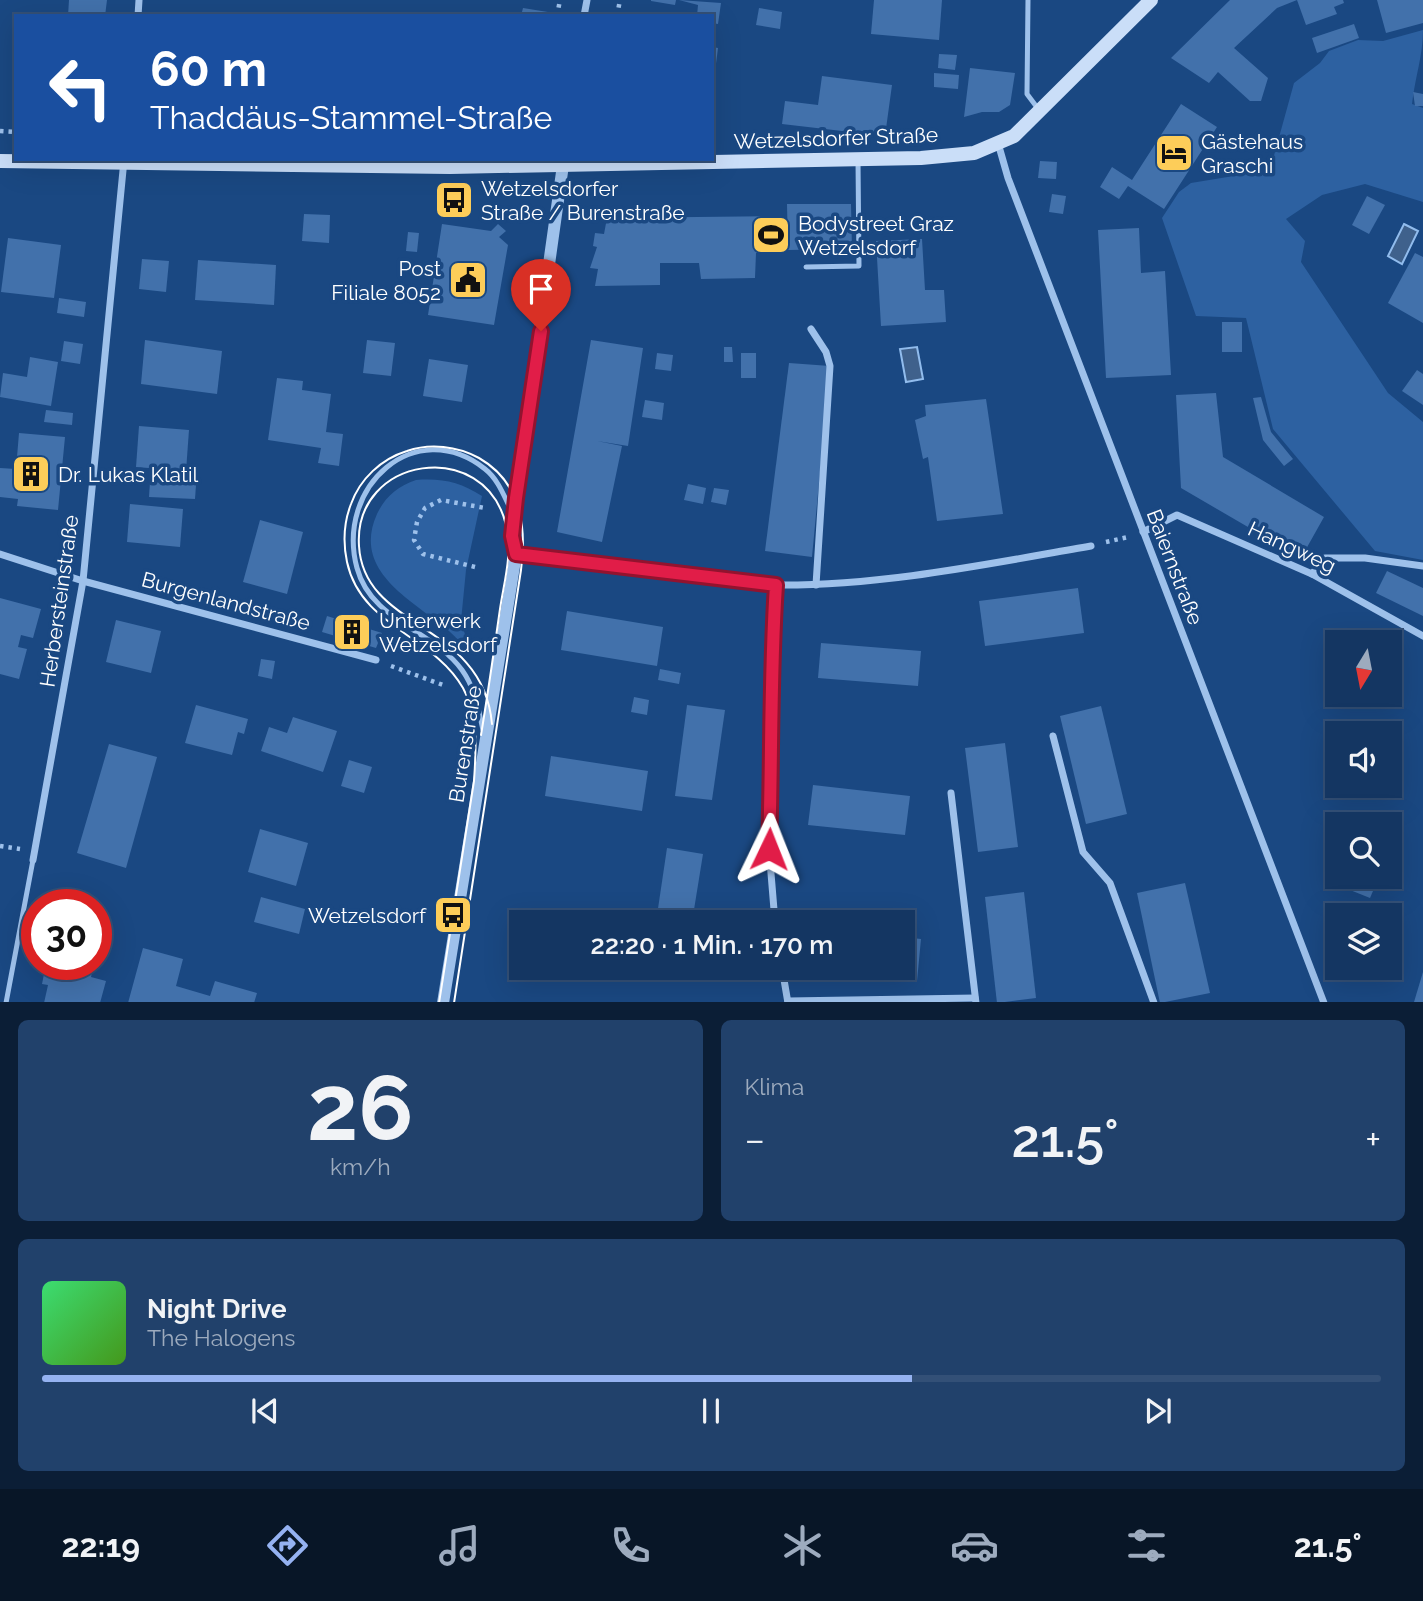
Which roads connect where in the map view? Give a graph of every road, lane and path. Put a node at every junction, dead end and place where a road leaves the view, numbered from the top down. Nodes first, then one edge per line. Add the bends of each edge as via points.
1 (1028, 0) edge
2 (1151, 0) edge
3 (1039, 110) junction
4 (998, 143) junction
5 (858, 160) junction
6 (0, 161) edge
7 (710, 161) edge
8 (714, 161) edge
9 (124, 162) edge
10 (563, 162) edge
11 (806, 267) dead end
12 (811, 329) dead end
13 (61, 479) dead end
14 (72, 480) dead end
15 (485, 508) dead end
16 (514, 517) junction
17 (1143, 532) junction
18 (1091, 546) dead end
19 (0, 554) edge
20 (516, 554) junction
21 (1423, 566) edge
22 (475, 567) dead end
23 (1312, 574) junction
24 (83, 581) junction
25 (776, 585) junction
26 (816, 585) junction
27 (1423, 636) edge
28 (376, 660) joint
29 (443, 685) dead end
30 (1053, 736) dead end
31 (485, 740) junction
32 (951, 793) dead end
33 (33, 860) joint
34 (774, 910) edge
35 (784, 980) edge
36 (975, 1000) edge
37 (6, 1002) edge
38 (443, 1002) edge
39 (788, 1002) edge
40 (1154, 1002) edge
41 (1324, 1002) edge

1 - 3 lane via 1027,94
2 - 3 main road, Wetzelsdorfer Straße
3 - 4 main road, Wetzelsdorfer Straße via 1014,136
4 - 5 main road, Wetzelsdorfer Straße via 974,153
4 - 17 street, Baiernstraße
5 - 8 main road, Wetzelsdorfer Straße
5 - 11 lane via 859,266
6 - 9 main road, Wetzelsdorfer Straße
7 - 10 main road, Wetzelsdorfer Straße
9 - 10 main road, Wetzelsdorfer Straße
9 - 24 street, Herbersteinstraße
10 - 16 street, Burenstraße
12 - 26 street via 830,366
13 - 14 path
15 - 22 path via 441,500 425,508 417,522 414,540 423,554
16 - 20 street, Burenstraße
16 - 31 lane via 486,470 456,455 433,451 404,456 375,477 359,499 354,523 357,571 368,591 383,609 441,648 461,669 475,693
17 - 23 street, Hangweg via 1177,515
17 - 41 street, Baiernstraße
18 - 26 street via 948,571
19 - 24 street, Burgenlandstraße
20 - 25 street
20 - 31 street, Burenstraße
21 - 23 street via 1325,558
23 - 27 street, Hangweg
24 - 28 street, Burgenlandstraße
24 - 33 street, Herbersteinstraße
25 - 26 street
25 - 34 street via 770,678 769,849
28 - 29 path
30 - 40 street via 1083,852 1110,883
31 - 38 street, Burenstraße
32 - 36 street
33 - 37 lane, Herbersteinstraße
35 - 39 street
36 - 39 street

